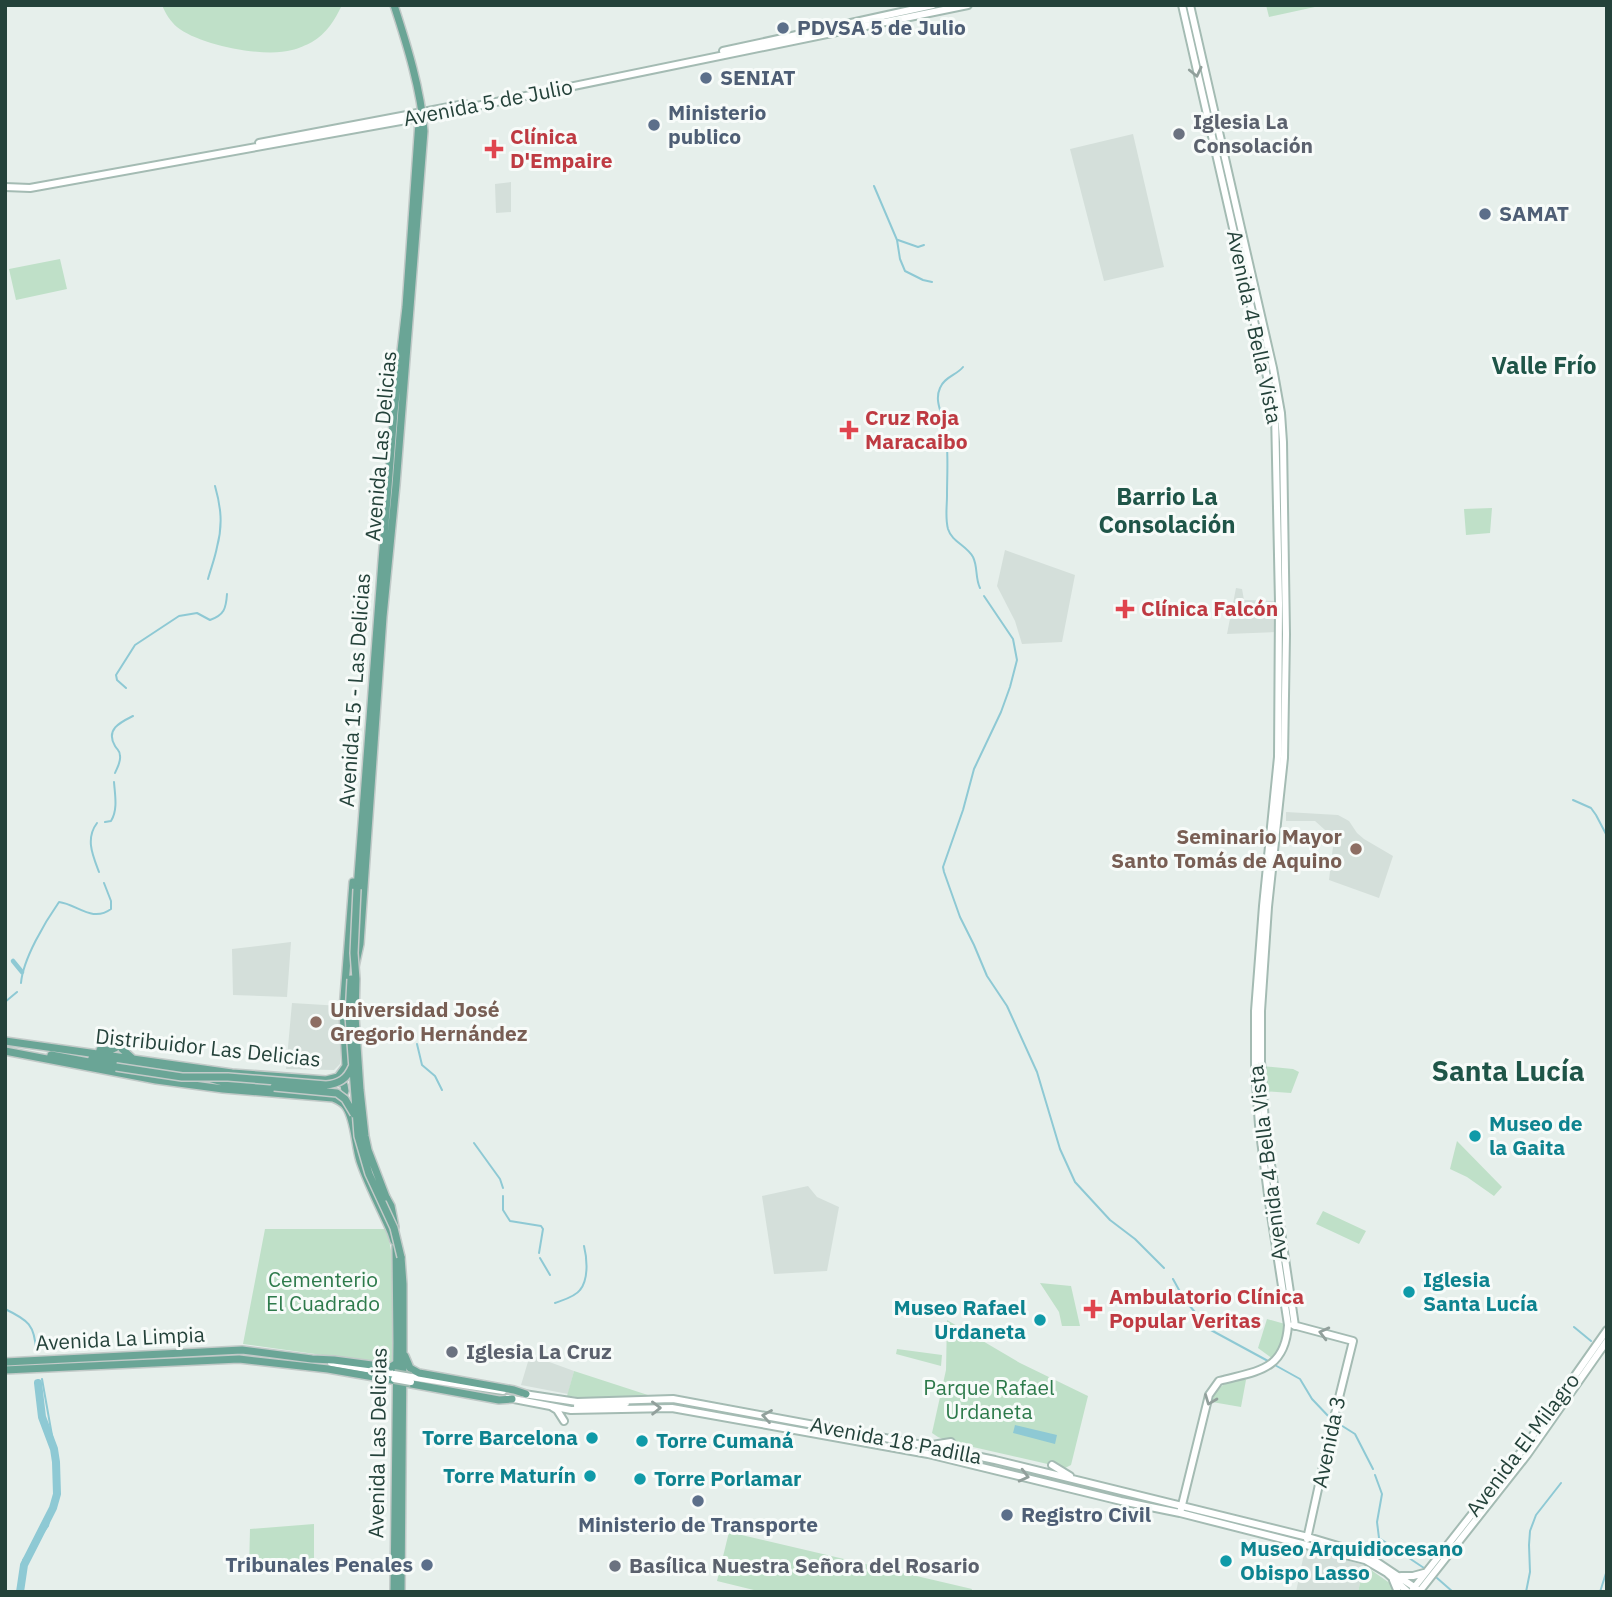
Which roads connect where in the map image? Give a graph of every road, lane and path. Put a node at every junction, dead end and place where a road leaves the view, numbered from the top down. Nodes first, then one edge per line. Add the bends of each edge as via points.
1 (392, 5) edge
2 (933, 5) edge
3 (968, 5) edge
4 (1182, 5) edge
5 (1190, 5) edge
6 (420, 115) junction
7 (5, 186) edge
8 (361, 837) junction
9 (360, 891) junction
10 (5, 1041) edge
11 (40, 1046) junction
12 (7, 1052) edge
13 (132, 1058) junction
14 (352, 1066) junction
15 (332, 1079) junction
16 (333, 1098) junction
17 (356, 1118) junction
18 (399, 1255) junction
19 (1291, 1325) junction
20 (1607, 1330) edge
21 (1607, 1341) edge
22 (403, 1349) junction
23 (236, 1355) junction
24 (312, 1359) junction
25 (5, 1362) edge
26 (397, 1363) junction
27 (408, 1364) junction
28 (346, 1368) junction
29 (5, 1370) edge
30 (328, 1370) junction
31 (400, 1382) junction
32 (467, 1389) junction
33 (526, 1394) junction
34 (512, 1399) junction
35 (634, 1400) junction
36 (551, 1406) junction
37 (565, 1409) junction
38 (564, 1422) dead end
39 (873, 1436) junction
40 (841, 1438) junction
41 (951, 1442) dead end
42 (928, 1446) junction
43 (1052, 1465) dead end
44 (1078, 1481) junction
45 (1182, 1510) junction
46 (1307, 1541) junction
47 (1428, 1570) junction
48 (1394, 1576) junction
49 (1415, 1591) edge
50 (394, 1592) edge
51 (401, 1592) edge
52 (1398, 1592) edge

1 - 6 main road, Avenida Las Delicias via 405,39
2 - 6 street, Avenida 5 de Julio
3 - 6 street, Avenida 5 de Julio
4 -> 19 street, Avenida 4 Bella Vista via 1275,412 1278,757 1255,1011 1255,1069 1269,1202
5 - 19 street, Avenida 4 Bella Vista via 1281,413 1284,758 1268,907 1261,1061
6 - 7 street, Avenida 5 de Julio
6 - 8 main road, Avenida 15 - Las Delicias
6 - 9 main road, Avenida Las Delicias via 424,131 420,200
8 - 9 main road
8 - 15 main road, Distribuidor Las Delicias via 344,1003 346,1062 343,1072
9 - 14 main road, bridge via 360,944 351,979 349,1016
9 - 18 main road, bridge via 354,953 360,1090 368,1150 393,1216
10 - 11 main road
11 - 13 main road, Distribuidor Las Delicias
11 - 13 main road via 109,1051 120,1044
11 - 17 main road, bridge via 227,1083 337,1093
12 - 14 main road, bridge via 26,1050 182,1077 326,1085 345,1079
12 - 16 main road, Distribuidor Las Delicias via 156,1080
13 - 15 main road, Distribuidor Las Delicias via 232,1073
14 - 17 main road, bridge
15 - 16 main road via 342,1083 345,1091
16 - 18 main road, Distribuidor Las Delicias via 347,1107 358,1157
17 - 18 main road, bridge via 362,1153 394,1228
18 - 22 main road, Avenida Las Delicias
18 - 26 main road, Avenida Las Delicias
19 -> 45 street, Avenida 4 Bella Vista via 1274,1362 1219,1381 1209,1395
46 -> 19 street, Avenida 3 via 1353,1340
20 - 47 street, Avenida El Milagro via 1524,1448
21 - 49 street, Avenida El Milagro via 1527,1455
22 - 27 main road
22 - 31 main road, Avenida Las Delicias
23 - 24 main road
23 - 25 main road, Avenida La Limpia
23 - 29 main road, Avenida La Limpia
23 - 30 main road
24 - 26 main road via 387,1367
24 - 28 street, Avenida 18 Padilla
26 - 31 main road, Avenida Las Delicias
27 - 31 main road
27 - 33 main road via 419,1373
28 - 30 street, Avenida 18 Padilla
28 - 32 street, Avenida 18 Padilla, bridge
30 - 31 main road
31 - 34 main road
31 - 50 main road, Avenida Las Delicias
31 - 51 main road, Avenida Las Delicias
32 - 33 street, Avenida 18 Padilla
32 - 34 street, Avenida 18 Padilla
33 - 35 street, Avenida 18 Padilla via 577,1402
34 - 36 street, Avenida 18 Padilla
35 - 37 street
39 -> 35 street, Avenida 18 Padilla via 673,1399
36 - 37 street, Avenida 18 Padilla
36 - 38 street
37 -> 40 street, Avenida 18 Padilla via 672,1408
39 - 40 street
39 - 42 street, Avenida 18 Padilla
40 -> 45 street, Avenida 18 Padilla via 1121,1501
41 - 42 street
42 - 44 street, Avenida 18 Padilla
43 - 44 street
44 - 45 street, Avenida 18 Padilla
45 - 46 street, Avenida 18 Padilla
46 - 48 street, Avenida 18 Padilla via 1365,1554
47 - 48 street
47 - 49 street, Avenida El Milagro
48 - 49 street, Avenida 18 Padilla
48 - 52 street

